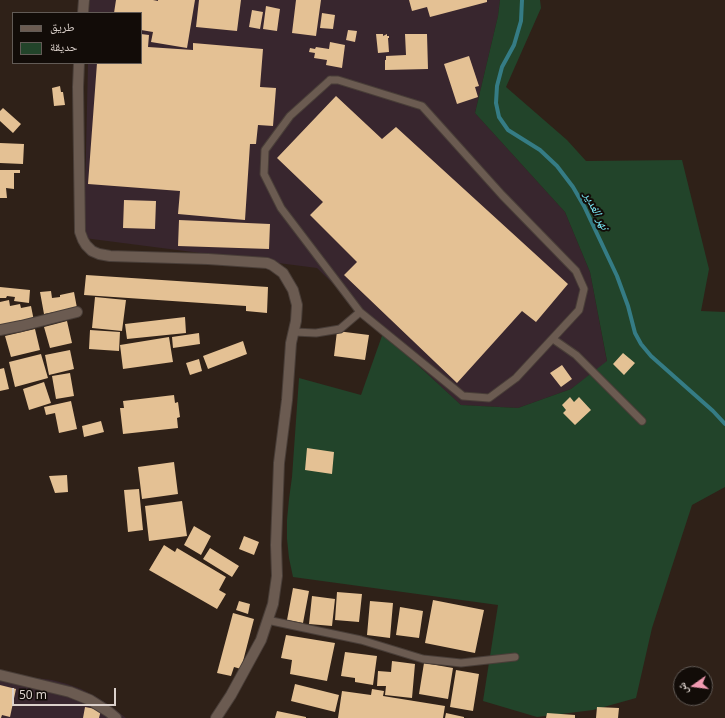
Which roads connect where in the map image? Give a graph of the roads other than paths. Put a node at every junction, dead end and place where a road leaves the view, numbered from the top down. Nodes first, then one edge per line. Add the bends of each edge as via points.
1 (84, 0) edge
2 (83, 12) edge
3 (79, 64) edge
4 (77, 312) dead end
5 (360, 312) junction
6 (0, 330) edge
7 (294, 332) junction
8 (553, 339) junction
9 (642, 420) dead end
10 (267, 620) junction
11 (514, 657) dead end
12 (0, 675) edge
13 (116, 718) edge
14 (216, 718) edge

1 - 2 street
3 - 7 street via 80,232 86,246 99,254 110,256 256,262 272,265 283,273 293,290 297,305
4 - 6 street
5 - 7 lane via 340,329 316,333
5 - 8 lane via 463,396 489,398 516,378
5 - 8 lane via 281,208 264,174 265,150 290,116 330,80 338,80 422,106 502,195 576,271 584,289 579,310
7 - 10 street via 279,463 277,576 273,604
8 - 9 lane via 576,355
10 - 11 lane via 361,640 423,659 461,663
10 - 14 street via 261,640
12 - 13 street via 70,692 90,700

